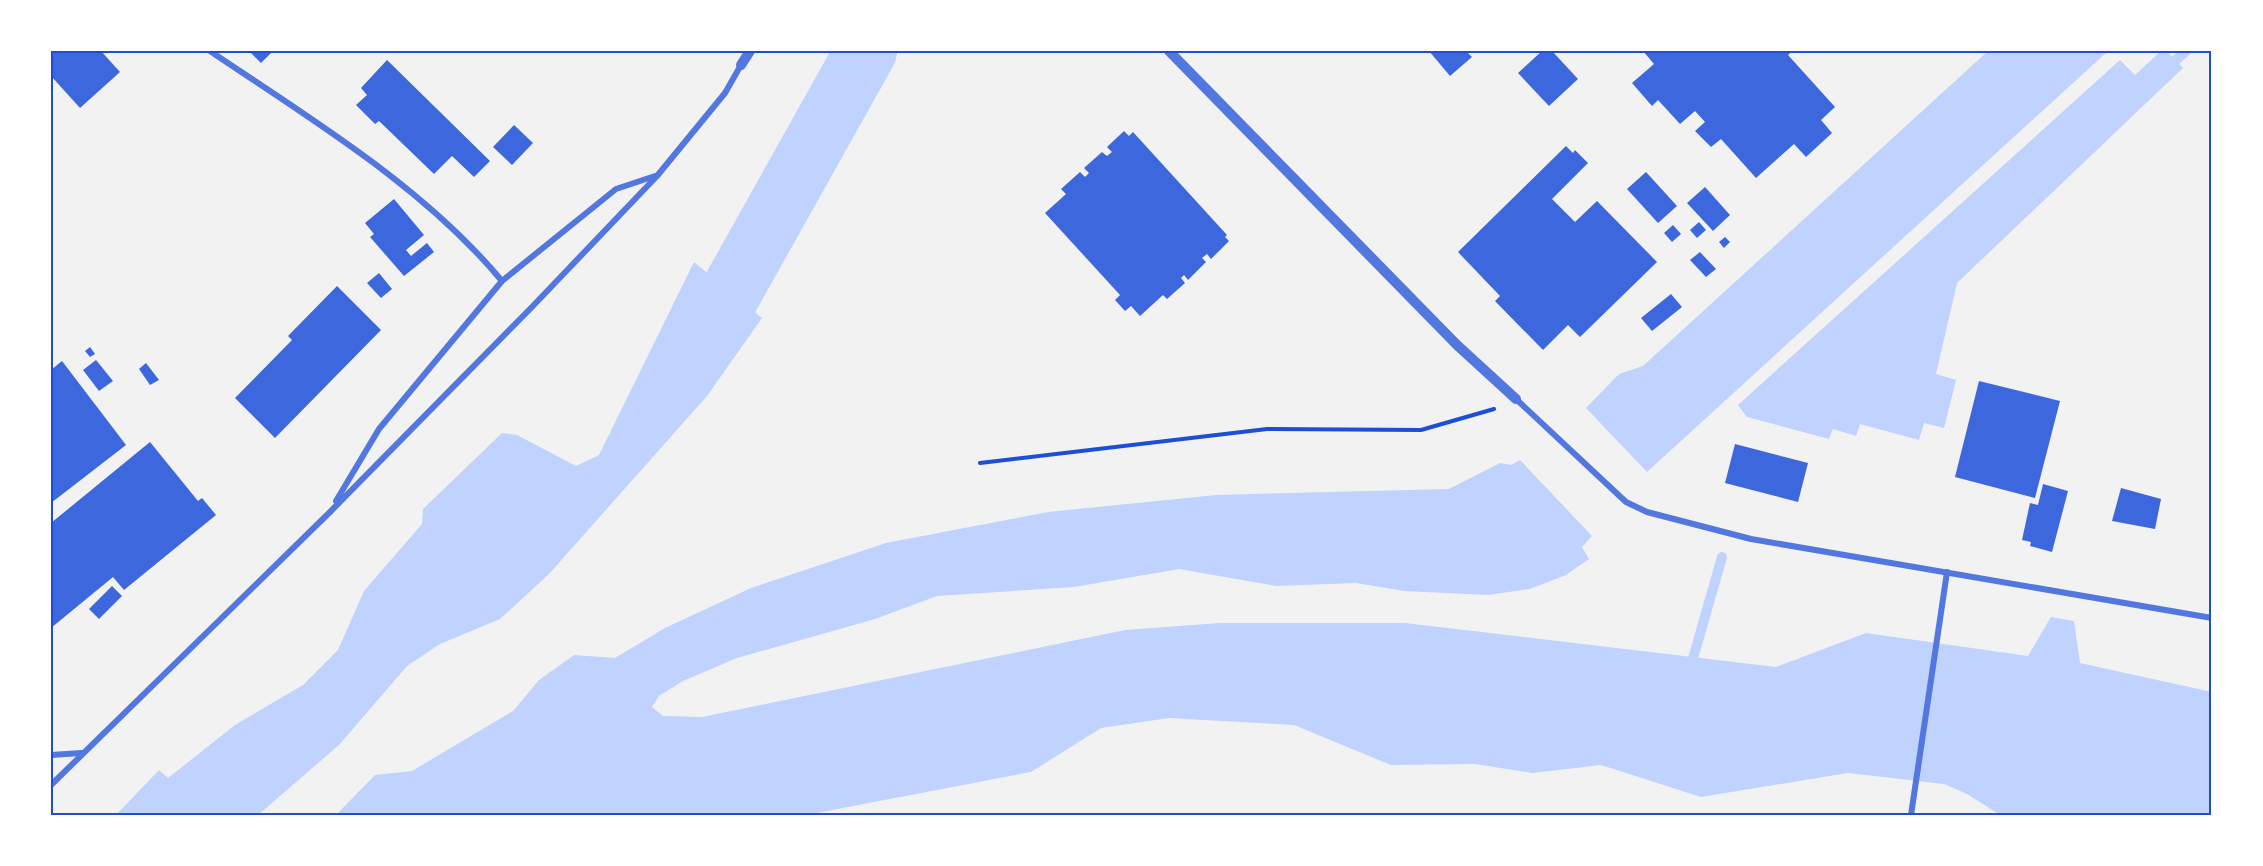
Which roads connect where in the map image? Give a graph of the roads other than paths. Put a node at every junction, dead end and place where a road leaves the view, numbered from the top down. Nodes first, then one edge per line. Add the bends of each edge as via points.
1 (210, 51) edge
2 (750, 51) edge
3 (1169, 51) edge
4 (741, 65) joint
5 (657, 176) junction
6 (502, 281) junction
7 (1516, 399) joint
8 (330, 512) junction
9 (1947, 572) junction
10 (2212, 618) edge
11 (82, 753) junction
12 (51, 755) edge
13 (51, 785) edge
14 (1911, 815) edge

1 - 6 street via 399,182 475,248
2 - 4 street
3 - 7 street via 1457,345
4 - 5 street via 725,93
5 - 6 street via 616,189
5 - 8 street
6 - 8 street via 379,429
7 - 9 street via 1626,502 1647,512 1751,539
8 - 11 street
9 - 10 street
9 - 14 street
11 - 12 street
11 - 13 street

